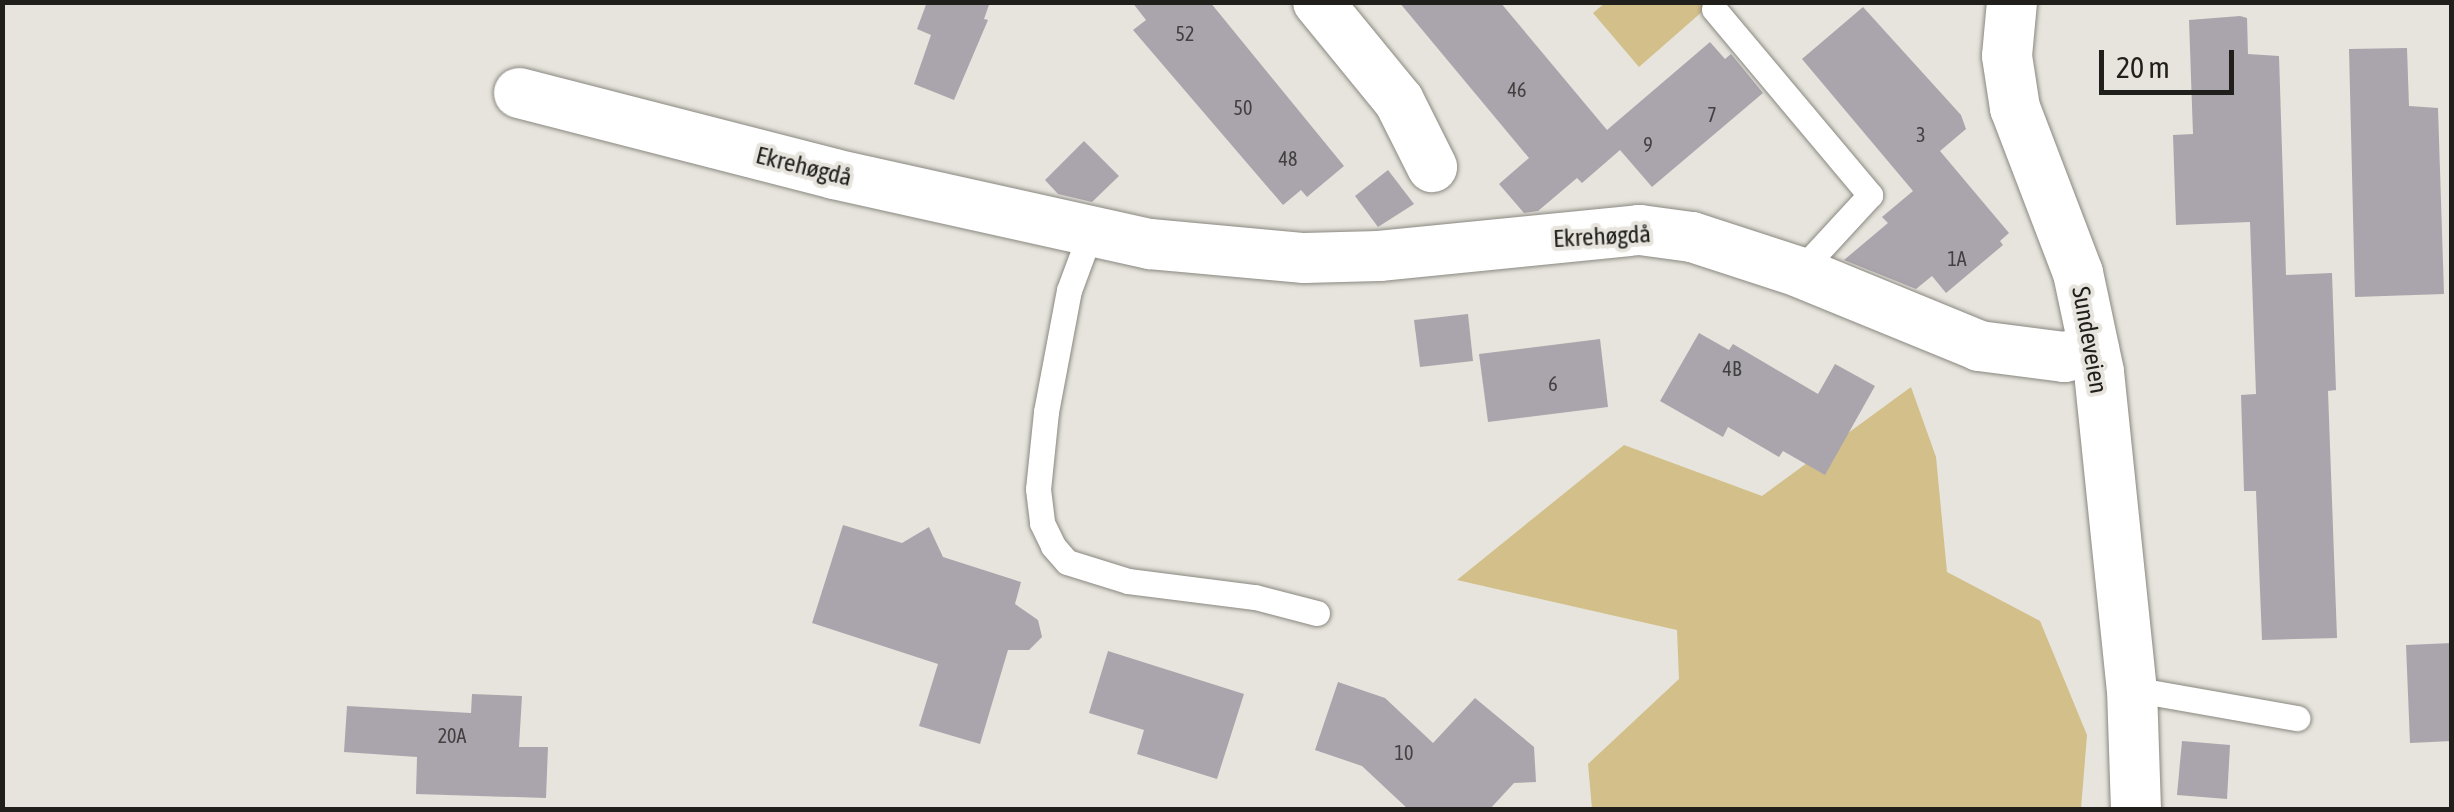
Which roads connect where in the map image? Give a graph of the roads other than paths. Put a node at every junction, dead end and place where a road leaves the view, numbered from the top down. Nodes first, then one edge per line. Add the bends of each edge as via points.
1 (1318, 2) edge
2 (2012, 2) edge
3 (1714, 9) dead end
4 (519, 93) dead end
5 (1432, 167) dead end
6 (1091, 231) junction
7 (1799, 272) junction
8 (2094, 350) junction
9 (1318, 613) dead end
10 (2132, 689) junction
11 (2297, 718) dead end
12 (2136, 810) edge

1 - 5 street via 1399,100
2 - 8 street, Sundeveien via 2007,56 2015,108 2078,273
3 - 7 lane via 1870,195
4 - 6 street, Ekrehøgdå
6 - 7 street, Ekrehøgdå via 1150,244 1304,258 1640,230 1692,237
6 - 9 lane via 1068,290 1046,412 1038,490 1042,523 1067,562 1128,581
7 - 8 street, Ekrehøgdå via 1979,346 2064,357
8 - 10 street, Sundeveien
10 - 11 lane
10 - 12 street, Sundeveien

